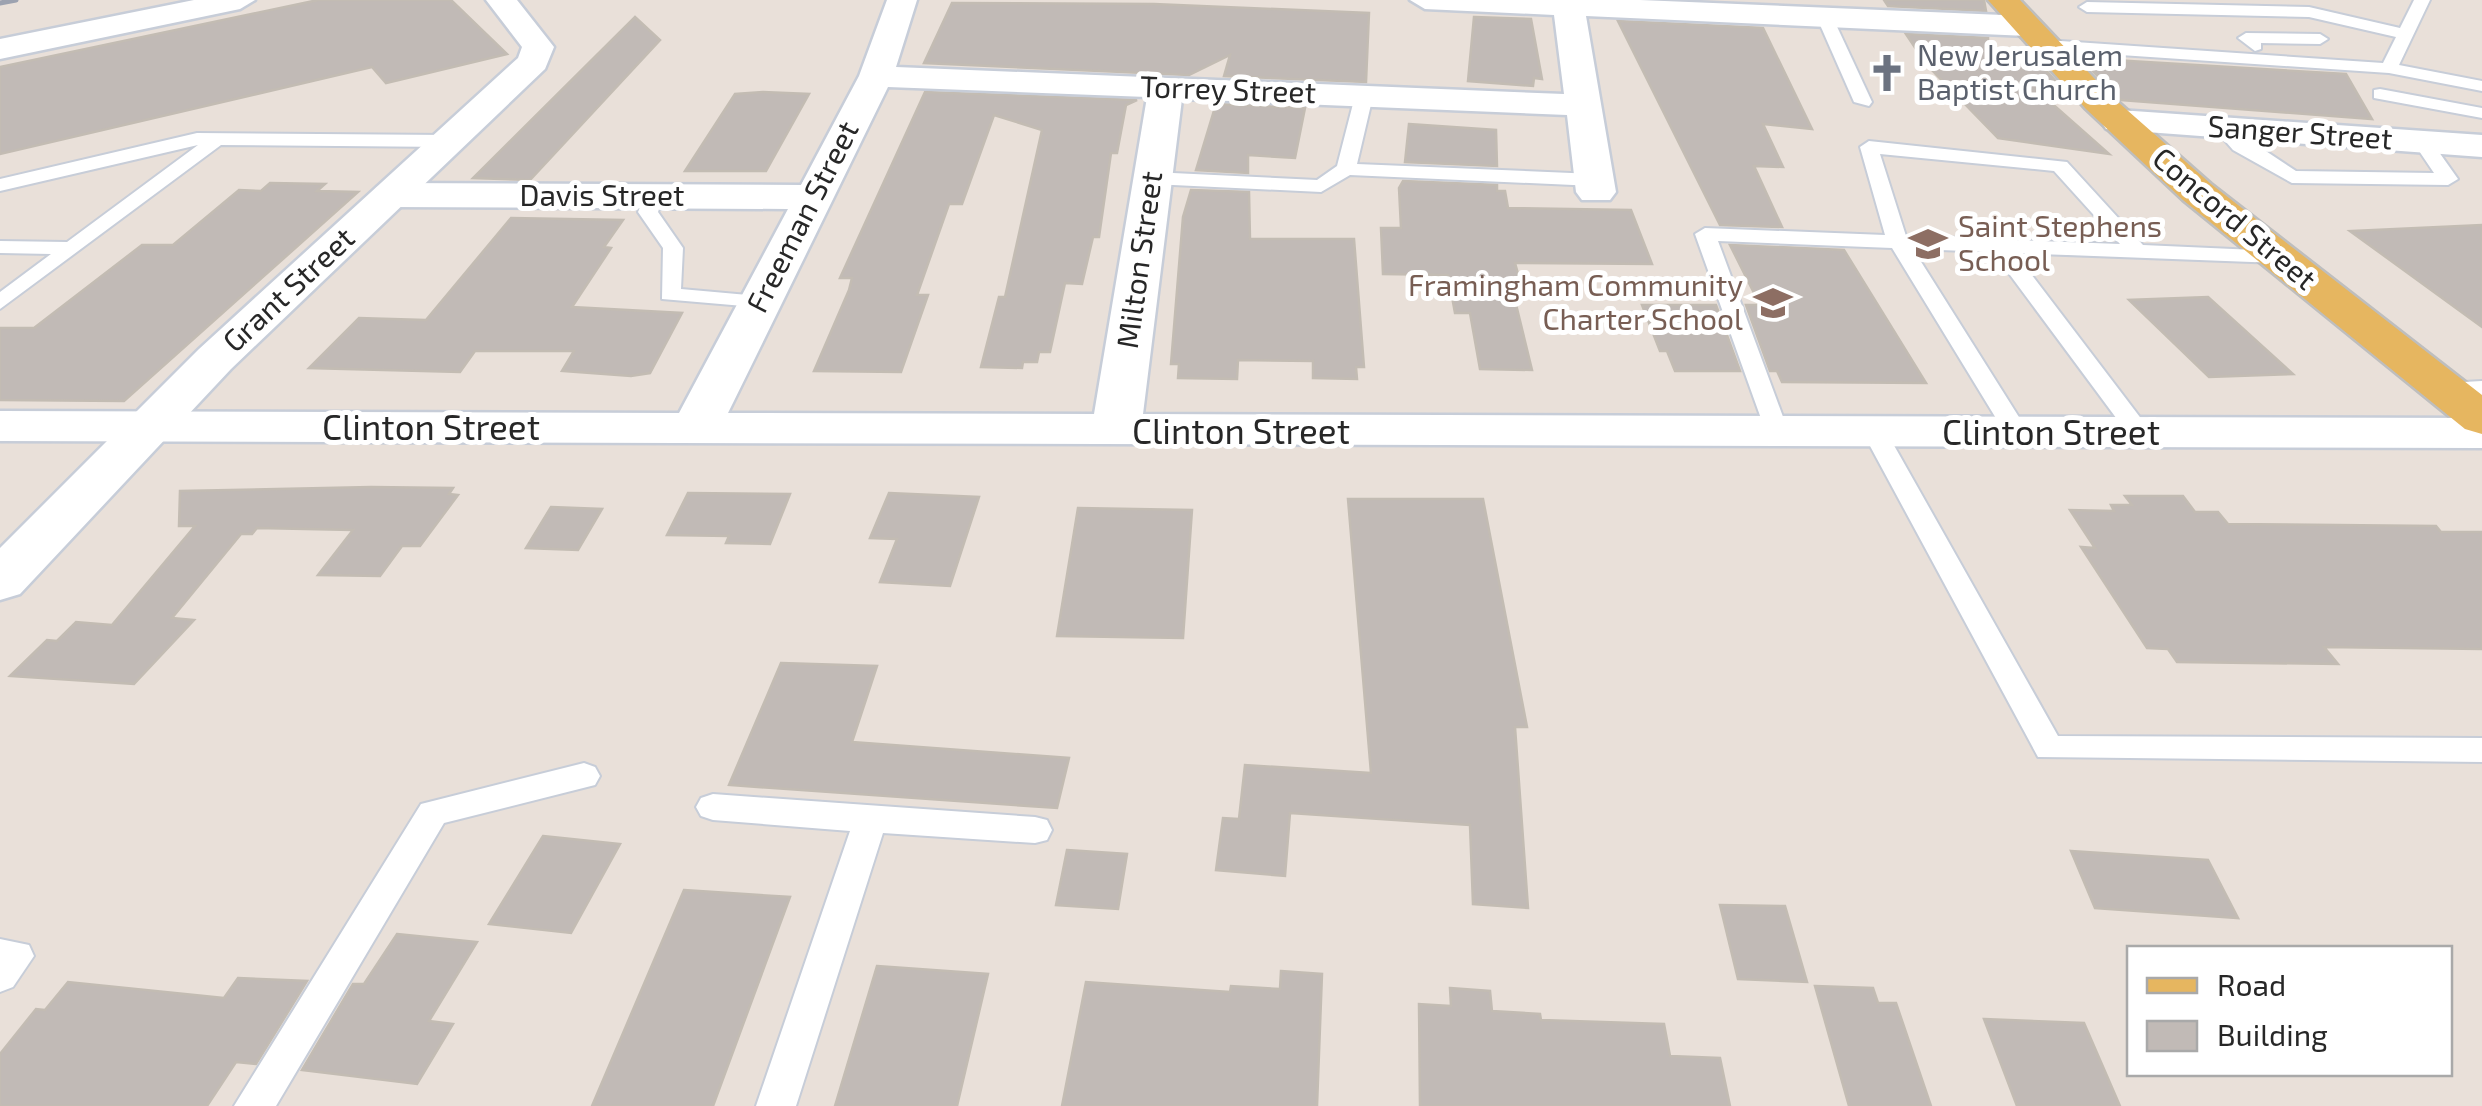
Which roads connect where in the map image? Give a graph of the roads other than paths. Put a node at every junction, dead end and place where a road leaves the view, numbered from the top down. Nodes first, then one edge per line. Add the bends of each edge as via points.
1 (240, 0) edge
2 (501, 0) edge
3 (902, 0) edge
4 (1425, 0) edge
5 (2422, 0) edge
6 (1579, 5) edge
7 (2087, 7) dead end
8 (2328, 8) edge
9 (1825, 18) junction
10 (2025, 24) edge
11 (2406, 34) junction
12 (2320, 39) dead end
13 (0, 49) edge
14 (2267, 57) junction
15 (2389, 68) junction
16 (876, 76) junction
17 (2482, 86) edge
18 (1166, 88) junction
19 (2380, 94) dead end
20 (1364, 96) junction
21 (1864, 102) dead end
22 (1580, 105) junction
23 (2482, 113) edge
24 (2119, 121) junction
25 (218, 139) junction
26 (449, 141) junction
27 (2482, 146) edge
28 (1346, 169) junction
29 (1152, 178) junction
30 (0, 185) edge
31 (1595, 186) joint
32 (391, 195) junction
33 (653, 196) junction
34 (812, 197) junction
35 (1896, 238) junction
36 (1998, 244) junction
37 (0, 247) edge
38 (72, 248) junction
39 (2136, 250) junction
40 (2278, 257) junction
41 (0, 302) edge
42 (758, 303) junction
43 (2464, 389) edge
44 (2482, 419) edge
45 (0, 426) edge
46 (149, 426) junction
47 (695, 429) junction
48 (1116, 432) junction
49 (1875, 432) junction
50 (1777, 433) junction
51 (2017, 433) junction
52 (2140, 433) junction
53 (2482, 433) edge
54 (0, 581) edge
55 (2482, 750) edge
56 (584, 776) dead end
57 (713, 807) dead end
58 (871, 818) junction
59 (1035, 830) dead end
60 (0, 954) edge
61 (0, 976) edge
62 (254, 1106) edge
63 (776, 1106) edge

1 - 13 street
2 - 26 street, Grant Street via 536,43 537,56
3 - 16 street, Freeman Street
4 - 6 street
5 - 11 lane
6 - 9 street
6 - 22 street
7 - 8 lane
8 - 11 lane
9 - 10 street
9 - 21 lane
10 - 14 lane
10 - 24 main road, Concord Street
11 - 15 lane
12 - 14 lane via 2246,38
14 - 15 lane
15 - 17 lane
16 - 18 street, Torrey Street
16 - 34 street, Freeman Street
18 - 20 street, Torrey Street
18 - 29 street, Milton Street
19 - 23 lane
20 - 22 street, Torrey Street
20 - 28 lane
22 - 31 street
24 - 27 street, Sanger Street
24 - 40 main road, Concord Street
25 - 26 lane
25 - 30 lane via 197,138
25 - 38 lane
26 - 32 street, Grant Street
28 - 29 lane via 1321,186
28 - 31 lane
29 - 48 street, Milton Street
32 - 33 street, Davis Street
32 - 46 street, Grant Street
33 - 34 street, Davis Street
33 - 42 lane via 648,212 672,248 670,294
34 - 42 street, Freeman Street
35 - 36 lane
35 - 39 lane via 1869,148 2060,166
35 - 50 lane via 1705,234
35 - 51 lane
36 - 39 lane
36 - 52 lane
37 - 38 lane
38 - 41 lane
39 - 40 lane
40 - 43 main road, Concord Street
42 - 47 street, Freeman Street
43 - 44 main road, Concord Street
45 - 46 street, Clinton Street
46 - 47 street, Clinton Street
46 - 54 street, Grant Street
47 - 48 street, Clinton Street
48 - 50 street, Clinton Street
49 - 50 street, Clinton Street
49 - 51 street, Clinton Street
49 - 55 lane via 2049,748
51 - 52 street, Clinton Street
52 - 53 street, Clinton Street
56 - 62 lane via 433,813
57 - 58 lane
58 - 59 lane
58 - 63 lane
60 - 61 lane via 16,956

